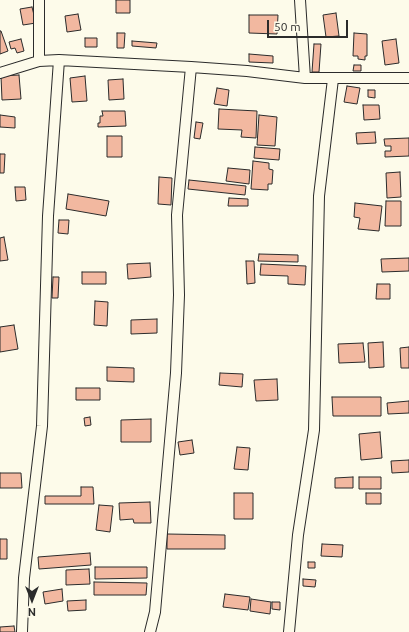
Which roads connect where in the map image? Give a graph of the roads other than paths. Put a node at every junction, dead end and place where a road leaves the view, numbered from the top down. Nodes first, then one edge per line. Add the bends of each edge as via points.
1 (39, 0) edge
2 (300, 0) edge
3 (59, 60) junction
4 (40, 61) junction
5 (191, 67) junction
6 (0, 73) edge
7 (305, 78) junction
8 (409, 78) edge
9 (333, 79) junction
10 (22, 632) edge
11 (150, 632) edge
12 (289, 632) edge

1 - 4 street
2 - 7 street
3 - 4 street
3 - 5 street
3 - 10 street via 48,216 42,426 26,557
4 - 6 street
5 - 7 street
5 - 11 street via 178,215 179,295 176,373 155,612
7 - 9 street
8 - 9 street
9 - 12 street via 319,196 314,430 298,535

